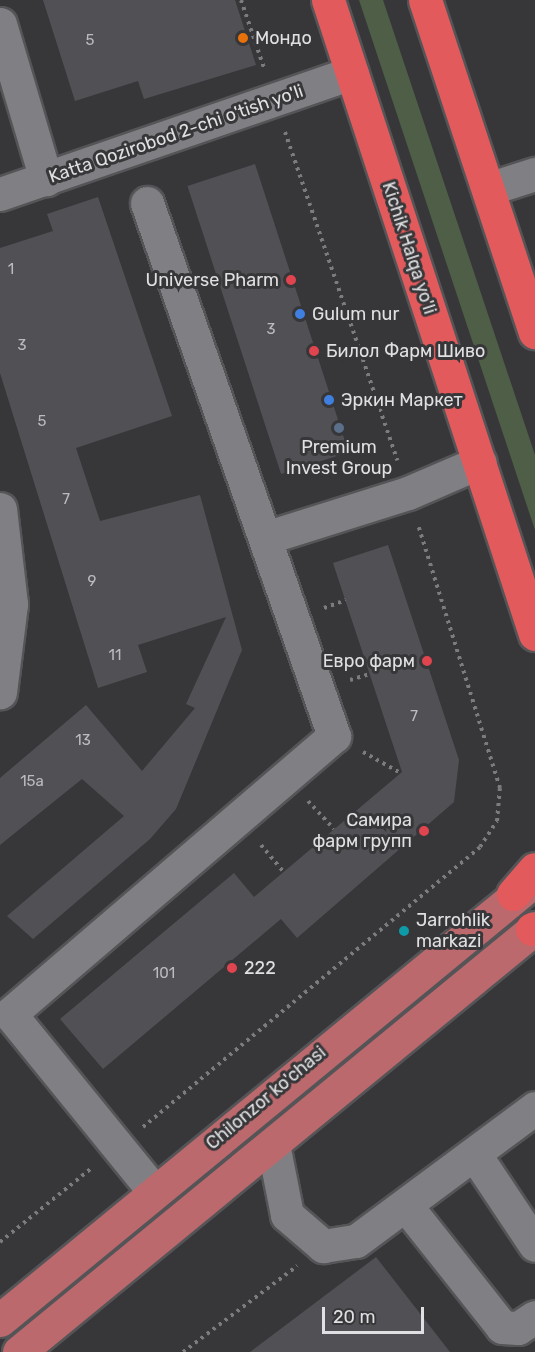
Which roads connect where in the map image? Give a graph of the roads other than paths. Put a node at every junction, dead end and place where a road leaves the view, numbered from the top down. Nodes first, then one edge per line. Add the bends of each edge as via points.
1 (328, 0) edge
2 (425, 0) edge
3 (0, 24) edge
4 (352, 73) junction
5 (535, 174) edge
6 (46, 179) junction
7 (488, 189) junction
8 (0, 194) edge
9 (147, 203) dead end
10 (535, 332) edge
11 (480, 462) junction
12 (0, 510) edge
13 (265, 538) junction
14 (535, 634) edge
15 (0, 693) edge
16 (535, 869) edge
17 (524, 887) edge
18 (534, 929) edge
19 (535, 1108) edge
20 (273, 1144) junction
21 (475, 1155) junction
22 (154, 1191) junction
23 (407, 1207) junction
24 (535, 1245) edge
25 (535, 1317) edge
26 (0, 1320) edge
27 (19, 1352) edge

1 - 4 highway, Kichik Halqa yo'li
2 - 7 highway
3 - 6 street
4 - 6 street, Katta Qozirobod 2-chi o'tish yo'li
4 - 11 highway, Kichik Halqa yo'li
5 - 7 street
6 - 8 street, Katta Qozirobod 2-chi o'tish yo'li
7 - 10 highway
9 - 13 street
11 - 13 street via 408,493
11 - 14 highway, Kichik Halqa yo'li
12 - 15 street via 11,604
13 - 22 street via 334,736 10,1014
16 - 17 highway
17 - 22 main road, Chilonzor ko'chasi
18 - 20 main road
19 - 21 street
20 - 23 street via 287,1215 324,1246 356,1241
20 - 27 main road
21 - 23 street
21 - 24 street
22 - 26 main road, Chilonzor ko'chasi
23 - 25 street via 502,1327 519,1328

